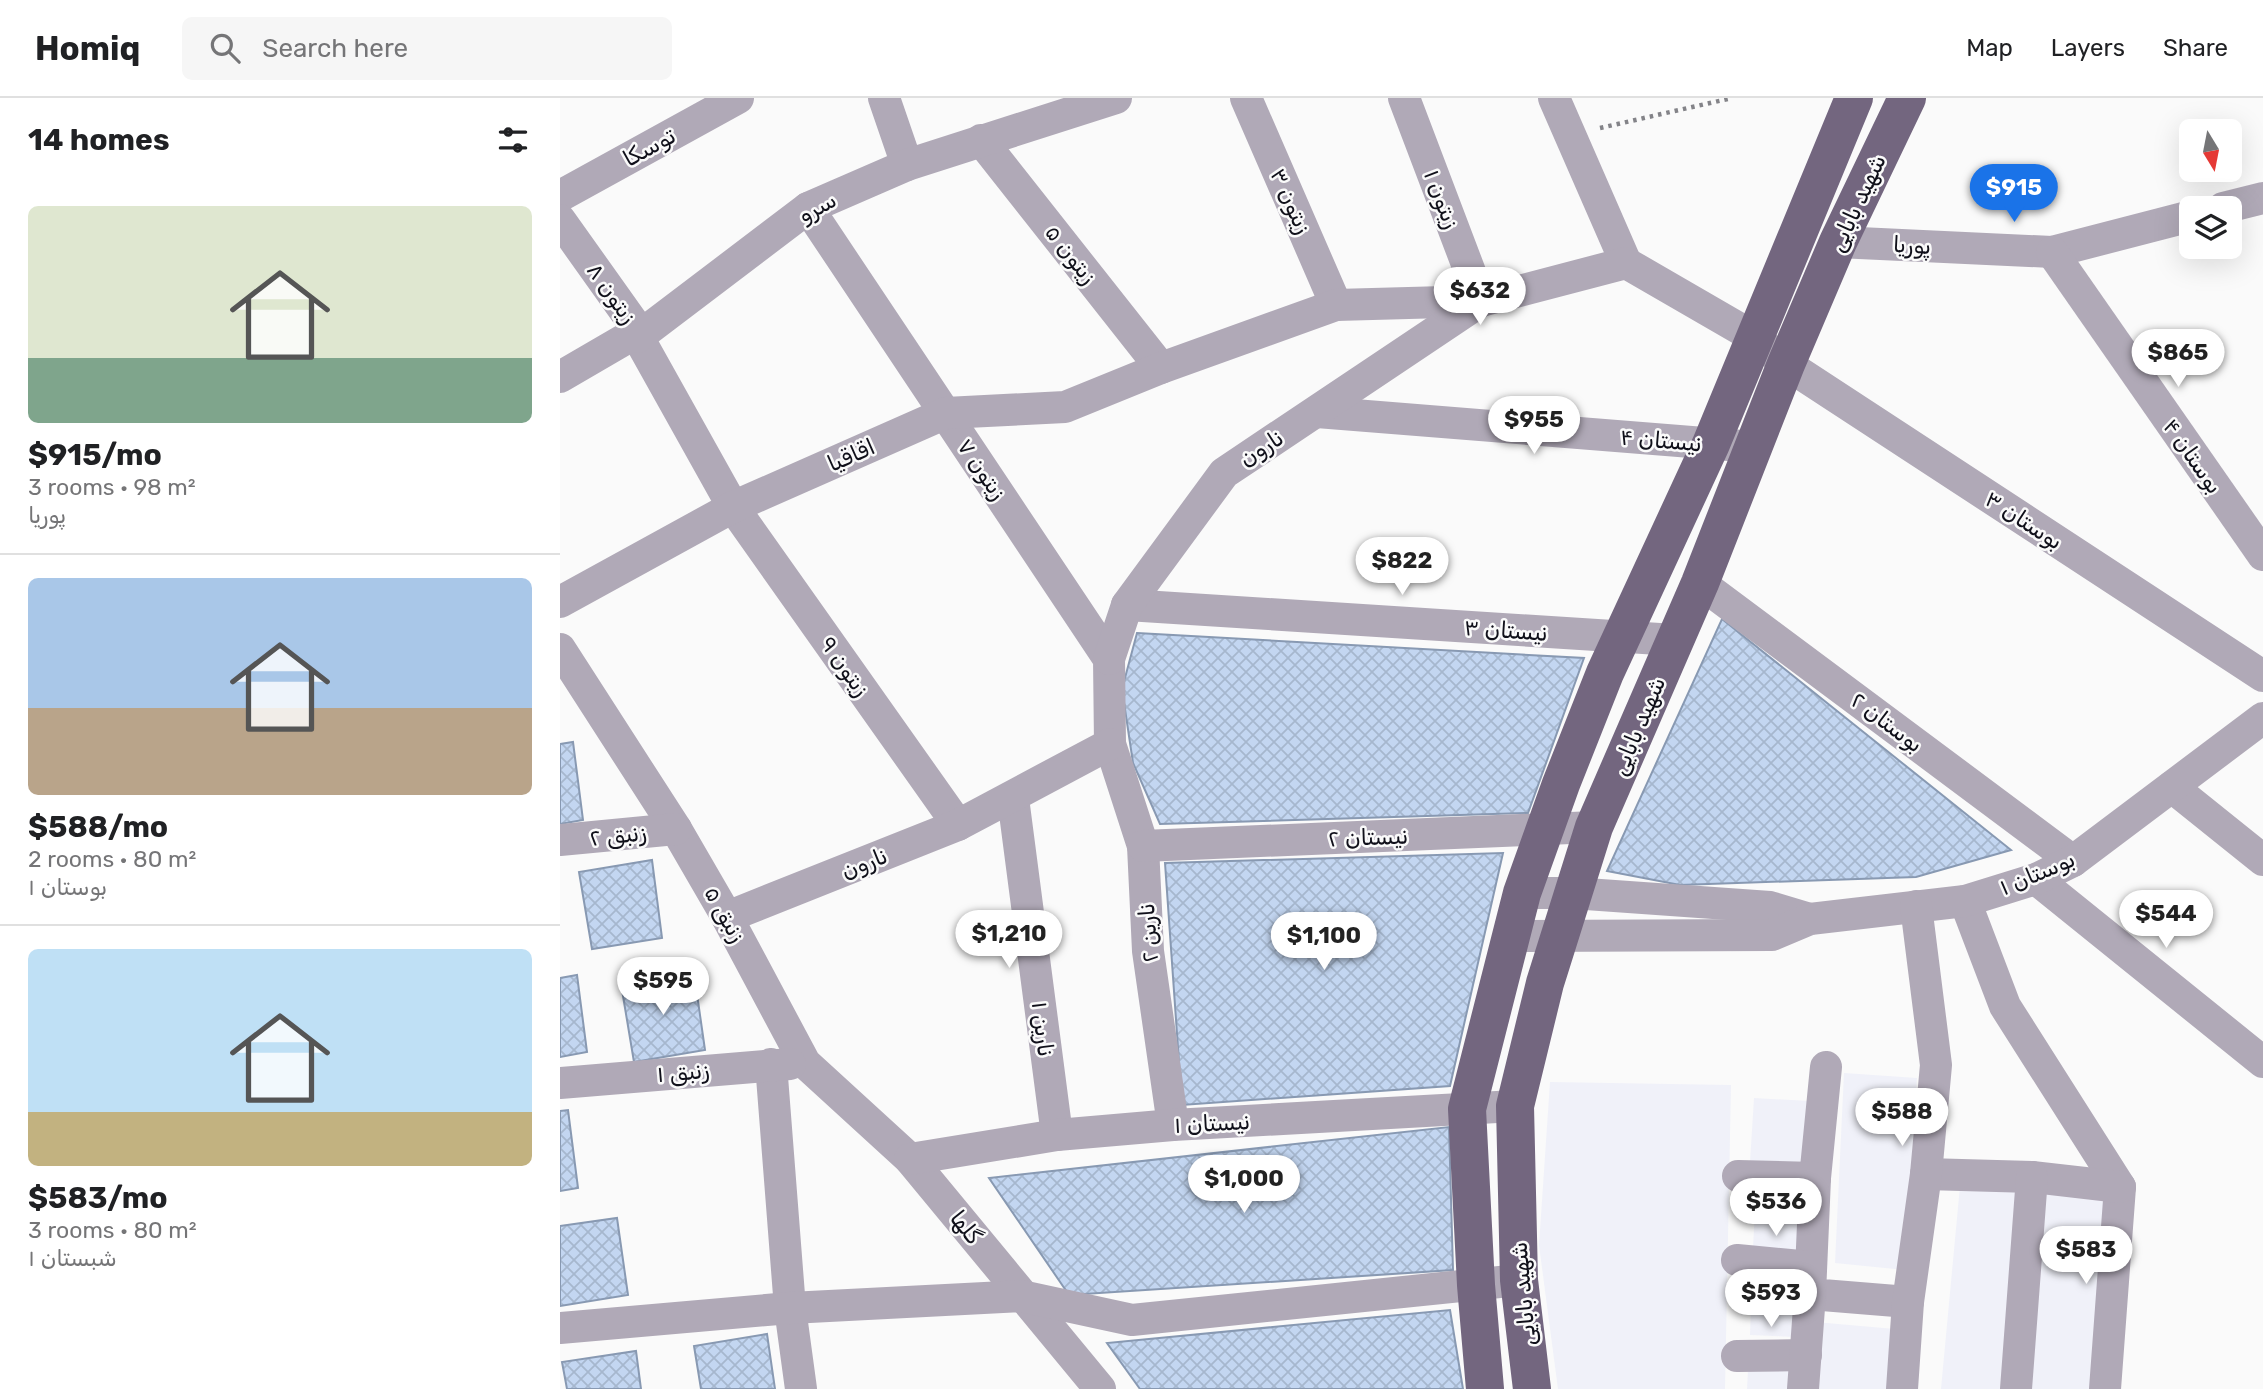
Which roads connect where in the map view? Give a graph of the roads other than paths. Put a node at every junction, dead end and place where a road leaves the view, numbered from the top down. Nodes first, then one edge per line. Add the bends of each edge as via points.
1 (738, 98) edge
2 (884, 98) edge
3 (1116, 98) edge
4 (1246, 98) edge
5 (1404, 98) edge
6 (1554, 98) edge
7 (1854, 98) edge
8 (1908, 98) edge
9 (1080, 104) edge
10 (981, 140) junction
11 (907, 165) junction
12 (560, 196) edge
13 (2263, 198) edge
14 (2242, 203) edge
15 (808, 208) junction
16 (2179, 219) edge
17 (560, 220) edge
18 (1838, 242) junction
19 (2052, 252) junction
20 (1626, 263) junction
21 (1481, 301) junction
22 (1336, 305) junction
23 (638, 334) junction
24 (1754, 337) junction
25 (1786, 364) junction
26 (1161, 368) junction
27 (560, 377) edge
28 (1317, 412) junction
29 (946, 413) junction
30 (1711, 444) junction
31 (1755, 447) junction
32 (733, 507) junction
33 (2263, 555) edge
34 (1700, 583) junction
35 (560, 603) edge
36 (1127, 605) junction
37 (1621, 637) junction
38 (1675, 640) junction
39 (560, 649) edge
40 (1110, 659) junction
41 (2263, 676) edge
42 (2263, 718) edge
43 (1110, 744) junction
44 (2172, 786) junction
45 (1013, 797) junction
46 (958, 825) junction
47 (1594, 827) junction
48 (676, 829) junction
49 (1545, 829) junction
50 (560, 840) edge
51 (1143, 846) junction
52 (2263, 860) edge
53 (2073, 861) junction
54 (2036, 879) junction
55 (1522, 893) junction
56 (1572, 893) junction
57 (1965, 901) junction
58 (1916, 906) junction
59 (727, 917) junction
60 (1810, 919) junction
61 (1559, 935) junction
62 (1511, 936) junction
63 (2263, 1062) edge
64 (806, 1063) junction
65 (771, 1064) junction
66 (1826, 1067) dead end
67 (560, 1083) edge
68 (1516, 1106) junction
69 (1467, 1109) junction
70 (1173, 1125) junction
71 (1057, 1135) junction
72 (910, 1159) junction
73 (1926, 1174) junction
74 (1738, 1176) dead end
75 (2032, 1177) junction
76 (1815, 1178) junction
77 (2120, 1187) junction
78 (1737, 1260) dead end
79 (1519, 1280) junction
80 (1810, 1280) junction
81 (1476, 1285) junction
82 (1021, 1296) junction
83 (1908, 1302) junction
84 (790, 1308) junction
85 (560, 1328) edge
86 (1806, 1354) junction
87 (1737, 1356) dead end
88 (801, 1389) edge
89 (1100, 1389) edge
90 (1485, 1389) edge
91 (1532, 1389) edge
92 (1803, 1389) edge
93 (1902, 1389) edge
94 (2016, 1389) edge
95 (2105, 1389) edge

1 - 12 street, توسکا
2 - 11 street
3 - 9 street, سرو
4 - 22 street, زیتون ۳
5 - 21 street, زیتون ۱
6 - 20 street
7 - 24 main road, شهید بابایی
8 - 18 main road, شهید بابایی
9 - 10 street, سرو
10 - 11 street, سرو
10 - 26 street, زیتون ۵
11 - 15 street, سرو
13 - 14 street
15 - 23 street, سرو
15 - 29 street, زیتون ۷
16 - 19 street, پوریا
17 - 23 street, زیتون ۸
18 - 19 street, پوریا
18 - 25 main road, شهید بابایی
19 - 33 street, بوستان ۴
20 - 21 street
20 - 24 street, بوستان ۳
21 - 22 street, اقاقیا
21 - 28 street, نارون
22 - 26 street, اقاقیا
23 - 27 street, سرو
23 - 32 street
24 - 25 street, بوستان ۳
24 - 30 main road, شهید بابایی
25 - 31 main road, شهید بابایی
25 - 41 street, بوستان ۳
26 - 29 street, اقاقیا via 1065,407
28 - 30 street, نیستان ۴
28 - 36 street, نارون via 1223,473
29 - 32 street, اقاقیا
29 - 40 street, زیتون ۷
30 - 31 street, نیستان ۴
30 - 37 main road, شهید بابایی
31 - 34 main road, شهید بابایی
32 - 35 street, اقاقیا
32 - 46 street, زیتون ۹
34 - 38 main road, شهید بابایی
34 - 53 street, بوستان ۲
36 - 37 street, نیستان ۳
36 - 40 street, نارون
37 - 38 street, نیستان ۳
37 - 49 main road, شهید بابایی
38 - 47 main road, شهید بابایی
39 - 48 street, زنبق ۵
40 - 43 street
42 - 44 street, بوستان ۱
43 - 45 street, نارون
43 - 51 street, نارین ۲
44 - 52 street
44 - 53 street, بوستان ۱
45 - 46 street, نارون
45 - 71 street, نارین ۱
46 - 59 street, نارون
47 - 49 street, نیستان ۲
47 - 56 main road, شهید بابایی
48 - 50 street, زنبق ۲
48 - 59 street, زنبق ۵
49 - 51 street, نیستان ۲
49 - 55 main road, شهید بابایی
51 - 70 street, نارین ۲ via 1148,951
53 - 54 street, بوستان ۱
54 - 57 street, بوستان ۱
54 - 63 street
55 - 56 street, بوستان ۱
55 - 62 main road, شهید بابایی
56 - 60 street, بوستان ۱ via 1770,907
56 - 61 main road, شهید بابایی
57 - 58 street, بوستان ۱
57 - 77 street via 2005,1006
58 - 60 street, بوستان ۱
58 - 73 street via 1936,1065
59 - 64 street, زنبق ۵
60 - 61 street, بوستان ۱ via 1772,935
61 - 62 street, بوستان ۱
61 - 68 main road, شهید بابایی
62 - 69 main road, شهید بابایی
64 - 65 street, زنبق ۱
64 - 72 street, زنبق ۵
65 - 67 street, زنبق ۱
65 - 84 street
66 - 76 street
68 - 69 street, نیستان ۱
68 - 79 main road, شهید بابایی
69 - 70 street, نیستان ۱
69 - 81 main road, شهید بابایی
70 - 71 street, نیستان ۱
71 - 72 street, نیستان ۱
72 - 82 street, گلها
73 - 75 street
73 - 83 street
74 - 76 street
75 - 77 street
75 - 94 street
76 - 80 street
77 - 95 street
78 - 80 street
79 - 81 street
79 - 91 main road, شهید بابایی
80 - 83 street
80 - 86 street
81 - 82 street via 1132,1320
81 - 90 main road, شهید بابایی
82 - 84 street
82 - 89 street, گلها
83 - 93 street
84 - 85 street
84 - 88 street
86 - 87 street
86 - 92 street

